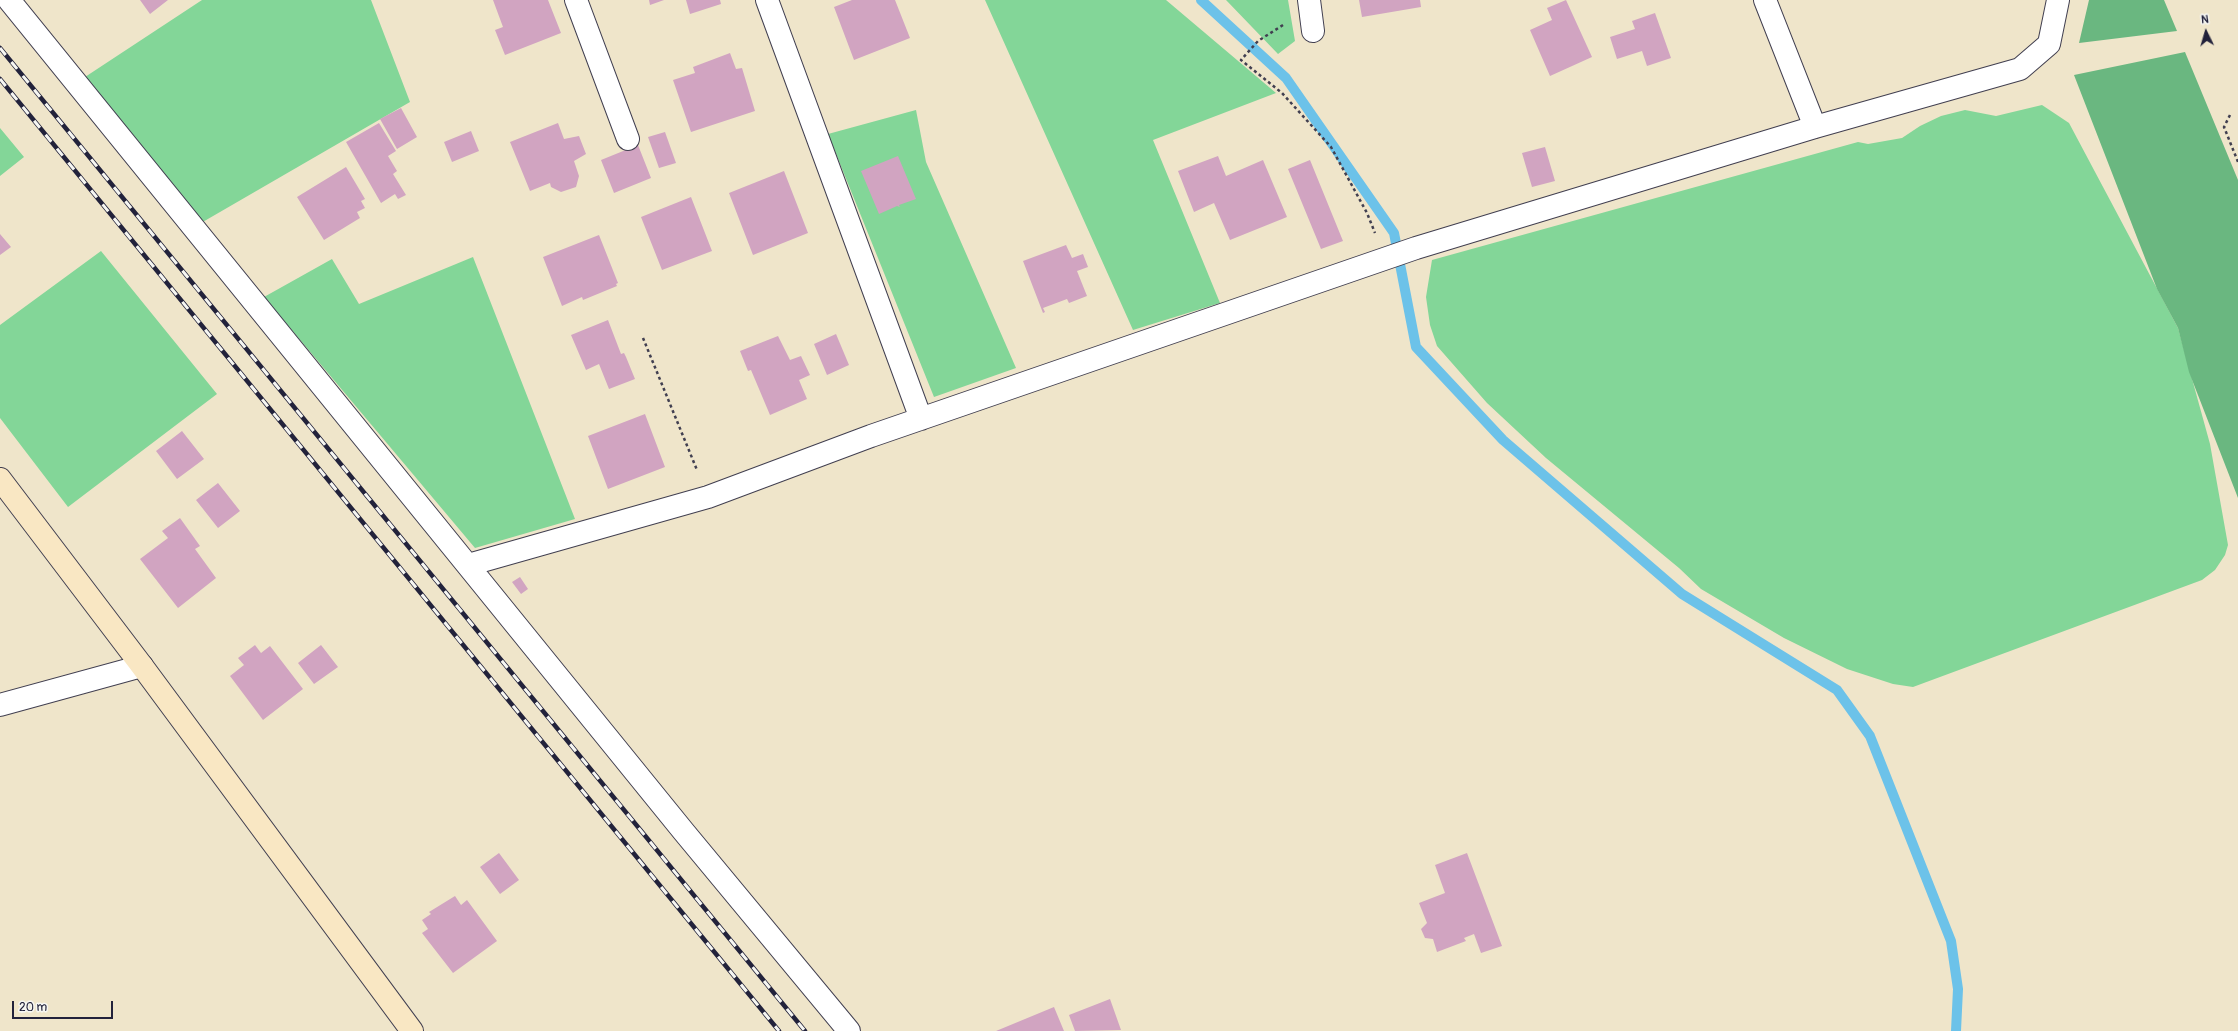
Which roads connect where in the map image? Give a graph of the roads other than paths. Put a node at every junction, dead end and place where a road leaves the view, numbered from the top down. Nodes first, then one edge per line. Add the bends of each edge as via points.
1 (9, 0) edge
2 (576, 0) edge
3 (768, 0) edge
4 (1309, 0) edge
5 (1765, 0) edge
6 (2058, 0) edge
7 (1314, 31) dead end
8 (1815, 127) junction
9 (628, 139) dead end
10 (921, 419) junction
11 (0, 479) edge
12 (468, 565) junction
13 (142, 666) junction
14 (0, 706) edge
15 (412, 1031) edge
16 (849, 1031) edge

1 - 12 street
2 - 9 street
3 - 10 street
4 - 7 street
5 - 8 street
6 - 8 street via 2049,44 2020,69
8 - 10 street via 1416,248
10 - 12 street via 708,497
11 - 13 main road
12 - 16 street
13 - 14 street
13 - 15 main road

